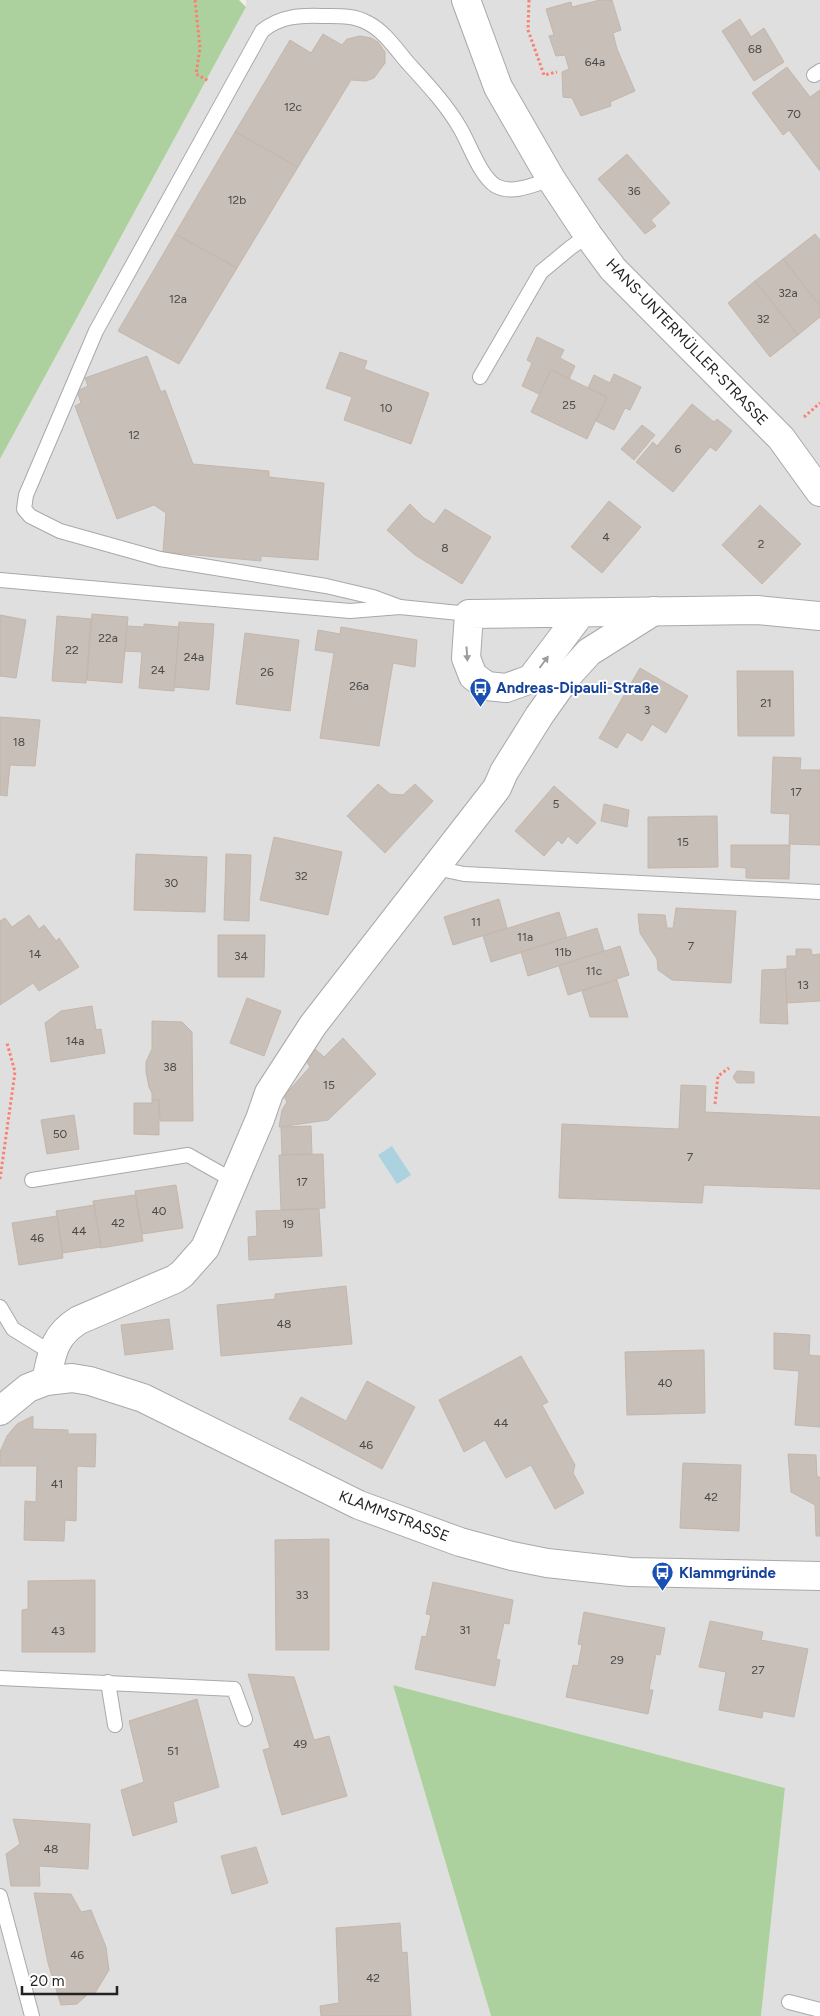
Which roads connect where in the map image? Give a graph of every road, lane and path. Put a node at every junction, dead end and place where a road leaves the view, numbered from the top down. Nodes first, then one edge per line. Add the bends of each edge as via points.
1 (195, 0) edge
2 (466, 0) edge
3 (529, 0) edge
4 (558, 72) dead end
5 (227, 92) junction
6 (551, 179) junction
7 (588, 235) junction
8 (480, 377) dead end
9 (820, 492) edge
10 (0, 580) edge
11 (400, 607) junction
12 (654, 611) junction
13 (581, 612) junction
14 (469, 614) junction
15 (820, 616) edge
16 (436, 868) junction
17 (820, 892) edge
18 (7, 1043) dead end
19 (729, 1068) dead end
20 (715, 1104) dead end
21 (0, 1179) edge
22 (32, 1180) dead end
23 (234, 1181) junction
24 (0, 1307) edge
25 (52, 1353) junction
26 (46, 1381) junction
27 (0, 1411) edge
28 (820, 1576) edge
29 (0, 1678) edge
30 (108, 1682) junction
31 (245, 1719) dead end
32 (115, 1725) dead end
33 (0, 1896) edge
34 (789, 2002) dead end
35 (820, 2010) edge
36 (32, 2016) edge

1 - 5 path via 200,48 196,74
2 - 6 street, HANS-UNTERMÜLLER-STRASSE via 498,87
3 - 4 path via 528,30 544,75
5 - 6 lane via 262,31 271,24 308,15 352,17 377,28 446,106 483,173 495,185 517,189
5 - 11 lane via 96,330 26,495 24,509 30,516 60,531 160,560 326,586
6 - 7 street, HANS-UNTERMÜLLER-STRASSE
7 - 8 lane via 541,272
7 - 9 street, HANS-UNTERMÜLLER-STRASSE via 613,269 781,438
10 - 11 lane via 350,611
11 - 14 lane
12 - 13 street
12 - 15 street via 757,610
12 - 16 street via 589,652 568,674 496,788
13 - 14 street
14 -> 13 street via 466,658 473,676 487,686 506,688 531,679
16 - 17 lane via 464,874
16 - 23 street via 313,1025 269,1093
18 - 21 path via 15,1072
19 - 20 path via 718,1076
22 - 23 lane via 188,1155
23 - 25 street via 205,1248 182,1274 79,1320 59,1337
24 - 25 lane via 13,1329
25 - 26 street
26 - 27 street, KLAMMSTRASSE via 28,1388
26 - 28 street, KLAMMSTRASSE via 72,1378 90,1381 143,1398 359,1505 460,1542 512,1556 630,1572
29 - 30 lane
30 - 31 lane via 234,1688
30 - 32 lane
33 - 36 lane
34 - 35 lane

